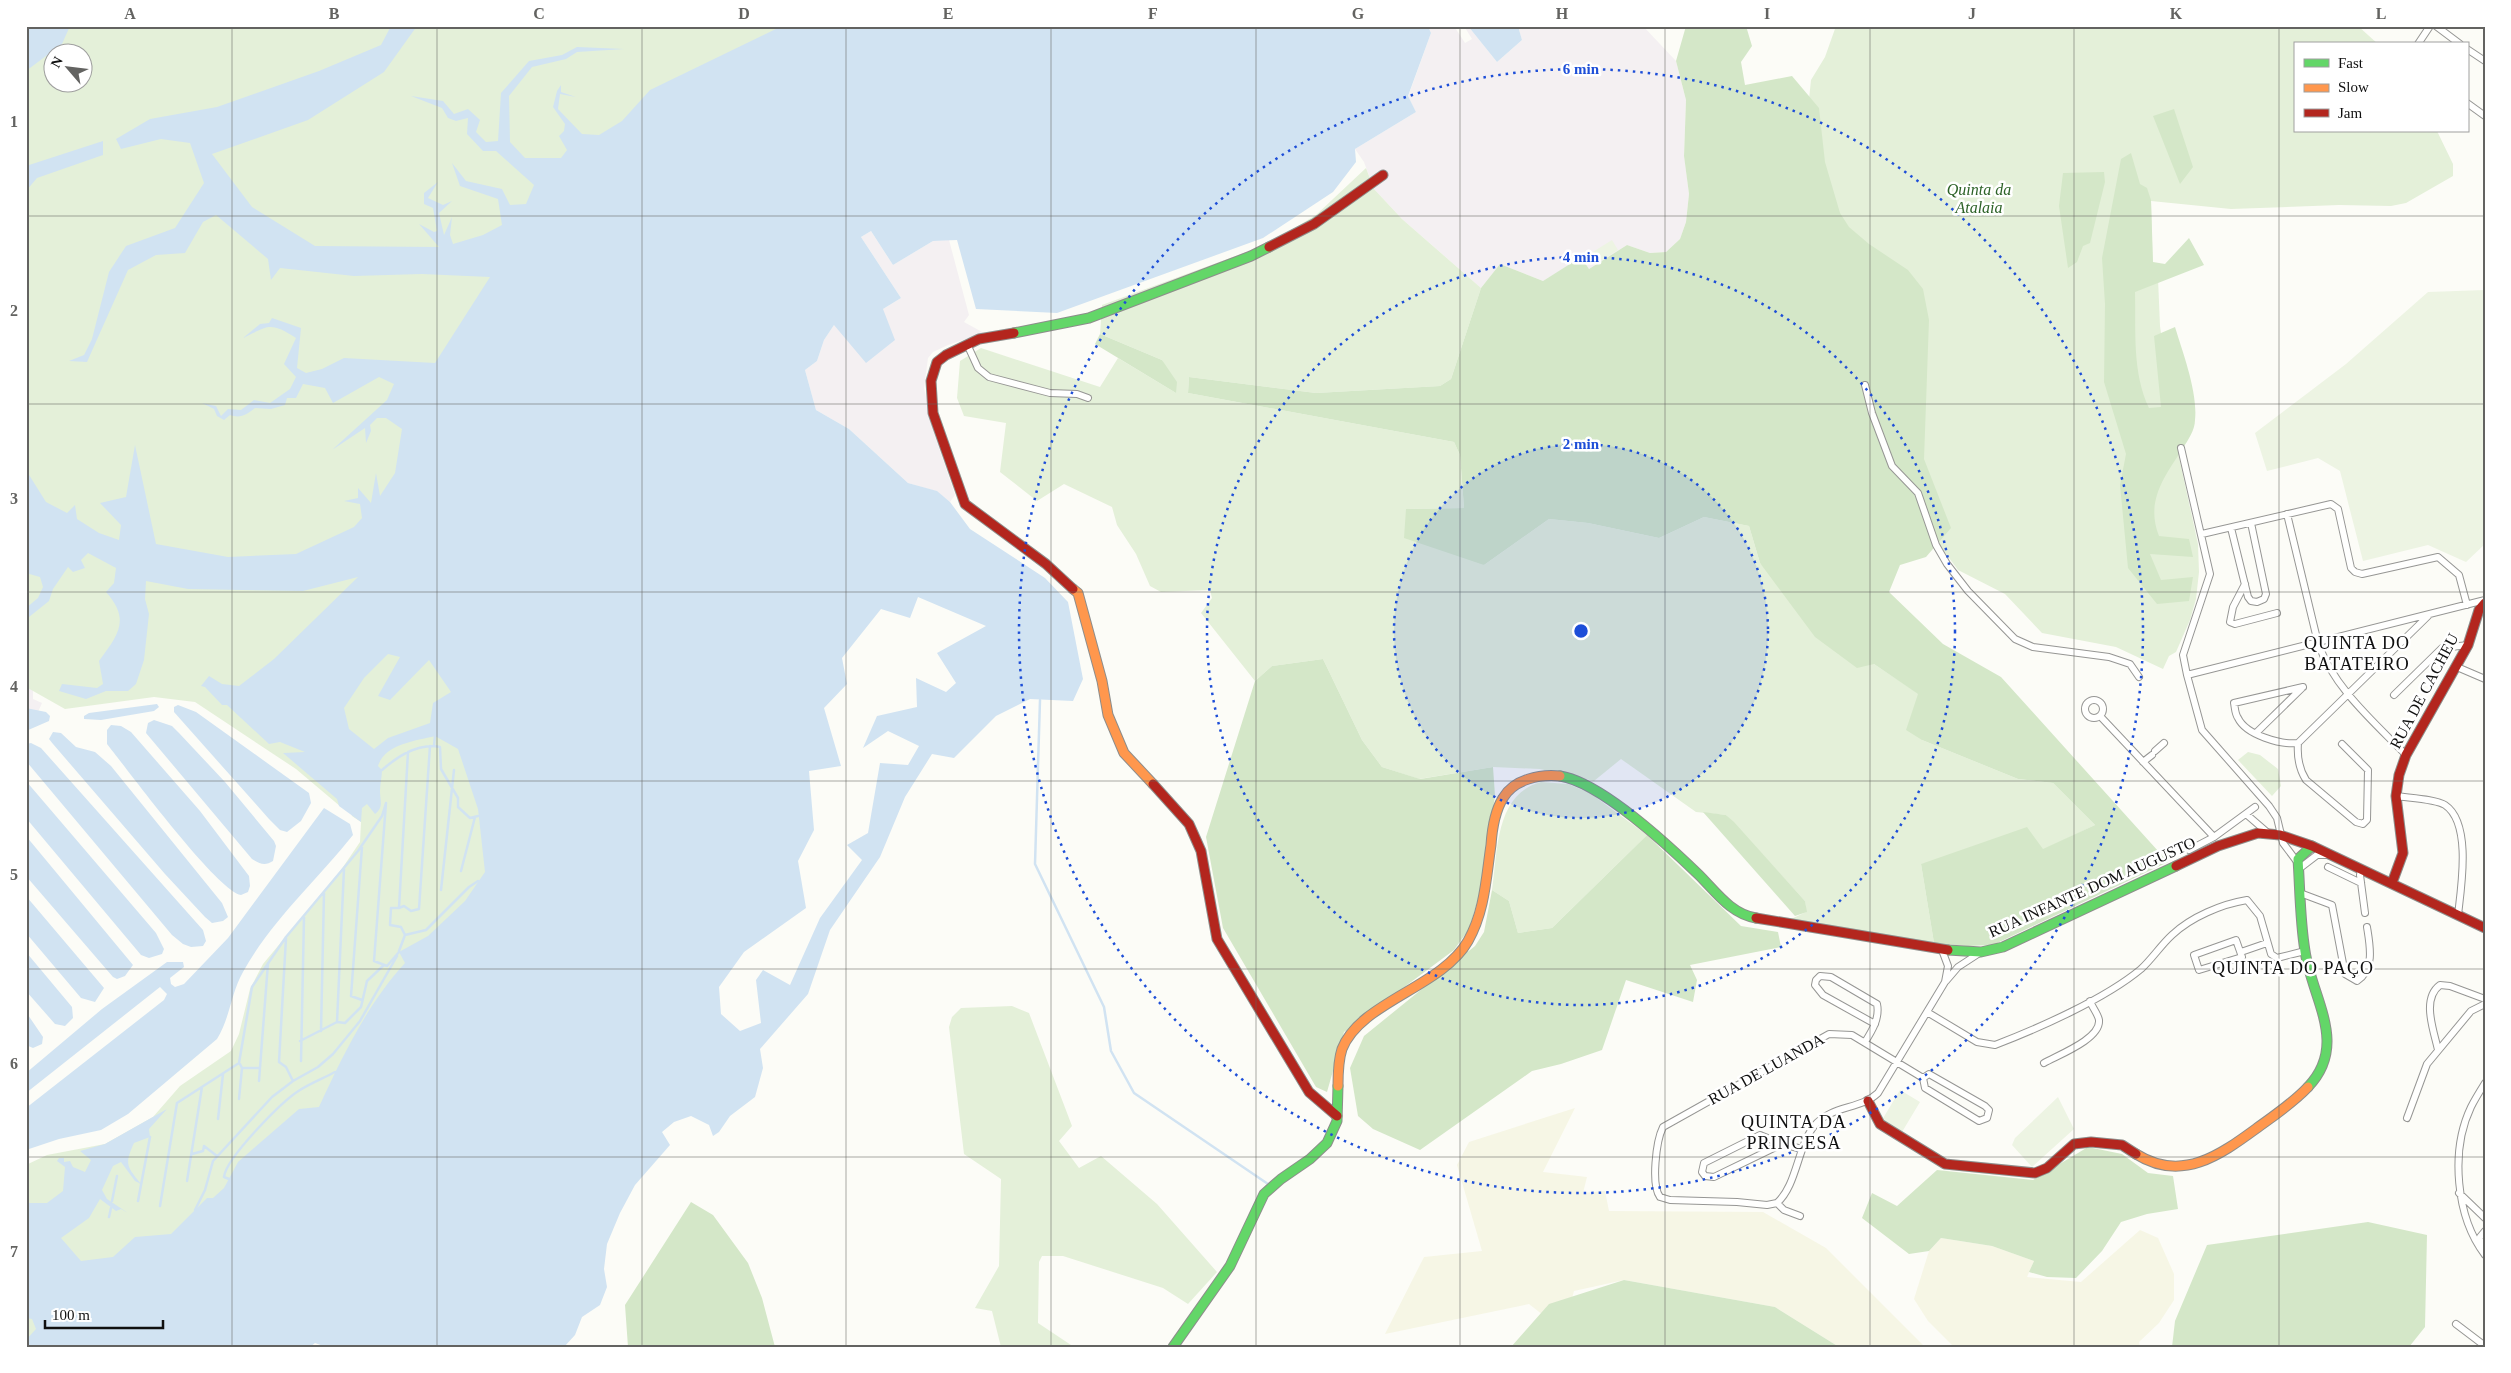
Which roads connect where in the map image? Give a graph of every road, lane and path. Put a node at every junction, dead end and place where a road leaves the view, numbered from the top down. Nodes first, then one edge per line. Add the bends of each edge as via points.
1 (2430, 26) edge
2 (2436, 26) edge
3 (2419, 42) edge
4 (2457, 42) edge
5 (2468, 50) edge
6 (2485, 61) edge
7 (2468, 104) edge
8 (2485, 116) edge
9 (1383, 176) dead end
10 (967, 344) junction
11 (1865, 385) dead end
12 (1088, 398) dead end
13 (2181, 448) dead end
14 (2287, 514) junction
15 (2251, 523) junction
16 (2231, 528) junction
17 (2202, 534) junction
18 (2245, 584) junction
19 (2485, 602) edge
20 (2467, 605) junction
21 (2277, 613) dead end
22 (2429, 615) junction
23 (2318, 643) junction
24 (2468, 645) junction
25 (2457, 667) junction
26 (2187, 676) junction
27 (2139, 678) dead end
28 (2485, 679) edge
29 (2347, 694) junction
30 (2394, 695) dead end
31 (2100, 716) dead end
32 (2256, 734) junction
33 (2164, 742) dead end
34 (2298, 743) junction
35 (2342, 744) dead end
36 (2406, 754) junction
37 (2143, 762) junction
38 (2396, 796) junction
39 (2255, 807) dead end
40 (2246, 814) junction
41 (2268, 833) junction
42 (2280, 835) junction
43 (2214, 837) junction
44 (2312, 846) junction
45 (2188, 850) dead end
46 (2333, 856) junction
47 (2308, 860) junction
48 (2299, 866) junction
49 (2328, 867) dead end
50 (2361, 869) junction
51 (2392, 882) junction
52 (2361, 883) junction
53 (2300, 893) junction
54 (2365, 913) dead end
55 (2458, 915) junction
56 (2367, 927) dead end
57 (2485, 928) edge
58 (2267, 943) junction
59 (1942, 950) junction
60 (2305, 951) junction
61 (1981, 952) junction
62 (2241, 952) junction
63 (1946, 982) junction
64 (2485, 999) edge
65 (2090, 1002) junction
66 (2485, 1004) edge
67 (1927, 1012) junction
68 (1875, 1024) junction
69 (1865, 1042) junction
70 (2438, 1050) junction
71 (1897, 1062) junction
72 (2044, 1063) dead end
73 (1923, 1078) junction
74 (2485, 1083) edge
75 (1868, 1101) junction
76 (1337, 1116) junction
77 (2407, 1118) dead end
78 (1782, 1144) junction
79 (1802, 1148) junction
80 (2459, 1193) junction
81 (1777, 1203) junction
82 (1800, 1216) dead end
83 (2485, 1218) edge
84 (2485, 1231) edge
85 (2480, 1248) junction
86 (2485, 1255) edge
87 (2456, 1324) dead end
88 (2485, 1346) edge
89 (1173, 1347) edge

1 - 3 street
2 - 4 street
5 - 6 street
7 - 8 street
9 - 10 street via 1314,224 1251,256 1089,318
10 - 12 street via 978,368 989,377 1050,393 1077,394
10 - 76 street via 937,362 931,381 933,413 965,504 1046,564 1078,593 1108,714 1124,753 1188,824 1201,851 1217,939 1309,1092
11 - 27 street via 1892,466 1918,493 1936,545 1968,591 2016,639 2033,647 2109,657 2130,664
13 - 17 street
14 - 15 street
14 - 20 street via 2329,504 2336,506 2351,568 2362,574 2438,557 2459,575
14 - 23 street
15 - 16 street
15 - 18 street via 2266,592 2264,599 2250,601
16 - 17 street
16 - 18 street
17 - 26 street via 2210,578 2183,655
18 - 21 street via 2233,607 2230,622 2235,624
19 - 20 street
19 - 24 street, RUA DE CACHEU via 2479,610
20 - 22 street
22 - 23 street
22 - 29 street
23 - 26 street
23 - 29 street
24 - 25 street, RUA DE CACHEU
24 - 30 street via 2442,648
25 - 28 street
25 - 36 street, RUA DE CACHEU
26 - 42 street via 2202,730 2269,806 2278,822
29 - 34 street
29 - 36 street
31 - 37 street
32 - 32 street via 2263,727 2303,687 2234,703 2239,721
32 - 34 street
33 - 37 street
34 - 35 street via 2299,762 2306,780 2356,822 2363,824 2367,820 2368,770
36 - 38 street, RUA DE CACHEU
37 - 43 street
38 - 51 street, RUA DE CACHEU via 2403,854
38 - 55 street via 2444,804 2456,814 2465,861
39 - 40 street
40 - 41 street
40 - 43 street
41 - 42 street, RUA INFANTE DOM AUGUSTO
41 - 61 street, RUA INFANTE DOM AUGUSTO via 2258,833 2218,846 2003,947
42 - 44 street, RUA INFANTE DOM AUGUSTO
42 - 48 street
43 - 45 street
44 - 46 street, RUA INFANTE DOM AUGUSTO
44 - 47 street
44 - 48 street via 2302,854
46 - 47 street via 2317,855
46 - 50 street, RUA INFANTE DOM AUGUSTO
47 - 48 street
48 - 53 street
49 - 52 street
50 - 51 street, RUA INFANTE DOM AUGUSTO
50 - 52 street
51 - 55 street, RUA INFANTE DOM AUGUSTO
52 - 54 street
53 - 56 street via 2332,905 2345,974 2357,981 2364,977 2371,953
53 - 60 street
55 - 57 street, RUA INFANTE DOM AUGUSTO
58 - 60 street via 2271,954 2277,958
58 - 62 street
58 - 65 street via 2260,916 2247,900 2231,903 2188,922 2172,934 2141,968
59 - 61 street, RUA INFANTE DOM AUGUSTO
59 - 63 street via 1948,966
59 - 76 street, RUA INFANTE DOM AUGUSTO via 1745,916 1731,907 1658,836 1588,786 1570,778 1544,775 1509,789 1501,801 1495,818 1484,901 1477,925 1466,944 1450,962 1379,1010 1347,1040 1340,1056
60 - 75 street via 2326,1023 2328,1041 2324,1064 2317,1078 2296,1100 2219,1155 2196,1164 2168,1166 2146,1160 2122,1145 2091,1142 2074,1144 2047,1168 2036,1173 1953,1165 1939,1161 1880,1124
61 - 63 street via 1958,967
62 - 62 street via 2242,957 2199,970 2194,955 2236,940
63 - 67 street
64 - 70 street via 2450,986 2440,985 2433,990 2430,1011
65 - 67 street via 1991,1046 1976,1042
65 - 72 street via 2099,1020 2097,1030 2091,1037
66 - 70 street via 2471,1011
67 - 71 street
68 - 68 street via 1877,1004 1831,977 1820,976 1816,980 1824,995
68 - 69 street
69 - 71 street, RUA DE LUANDA
69 - 81 street, RUA DE LUANDA via 1852,1035 1829,1034 1663,1127 1658,1142 1656,1184 1660,1197 1767,1205
70 - 77 street via 2428,1064
71 - 73 street, RUA DE LUANDA
71 - 75 street via 1878,1093
73 - 73 street via 1925,1088 1979,1121 1987,1118 1988,1110 1984,1106 1933,1074
74 - 80 street via 2470,1108 2461,1143
75 - 79 street via 1839,1109 1821,1119
76 - 89 street, RUA INFANTE DOM AUGUSTO via 1333,1132 1323,1148 1264,1194 1230,1266
78 - 78 street via 1760,1136 1704,1163 1702,1172 1705,1176 1714,1177
78 - 79 street
79 - 81 street via 1785,1194
80 - 83 street
80 - 85 street via 2464,1215
81 - 82 street via 1784,1210
84 - 85 street via 2480,1237
85 - 86 street
87 - 88 street

